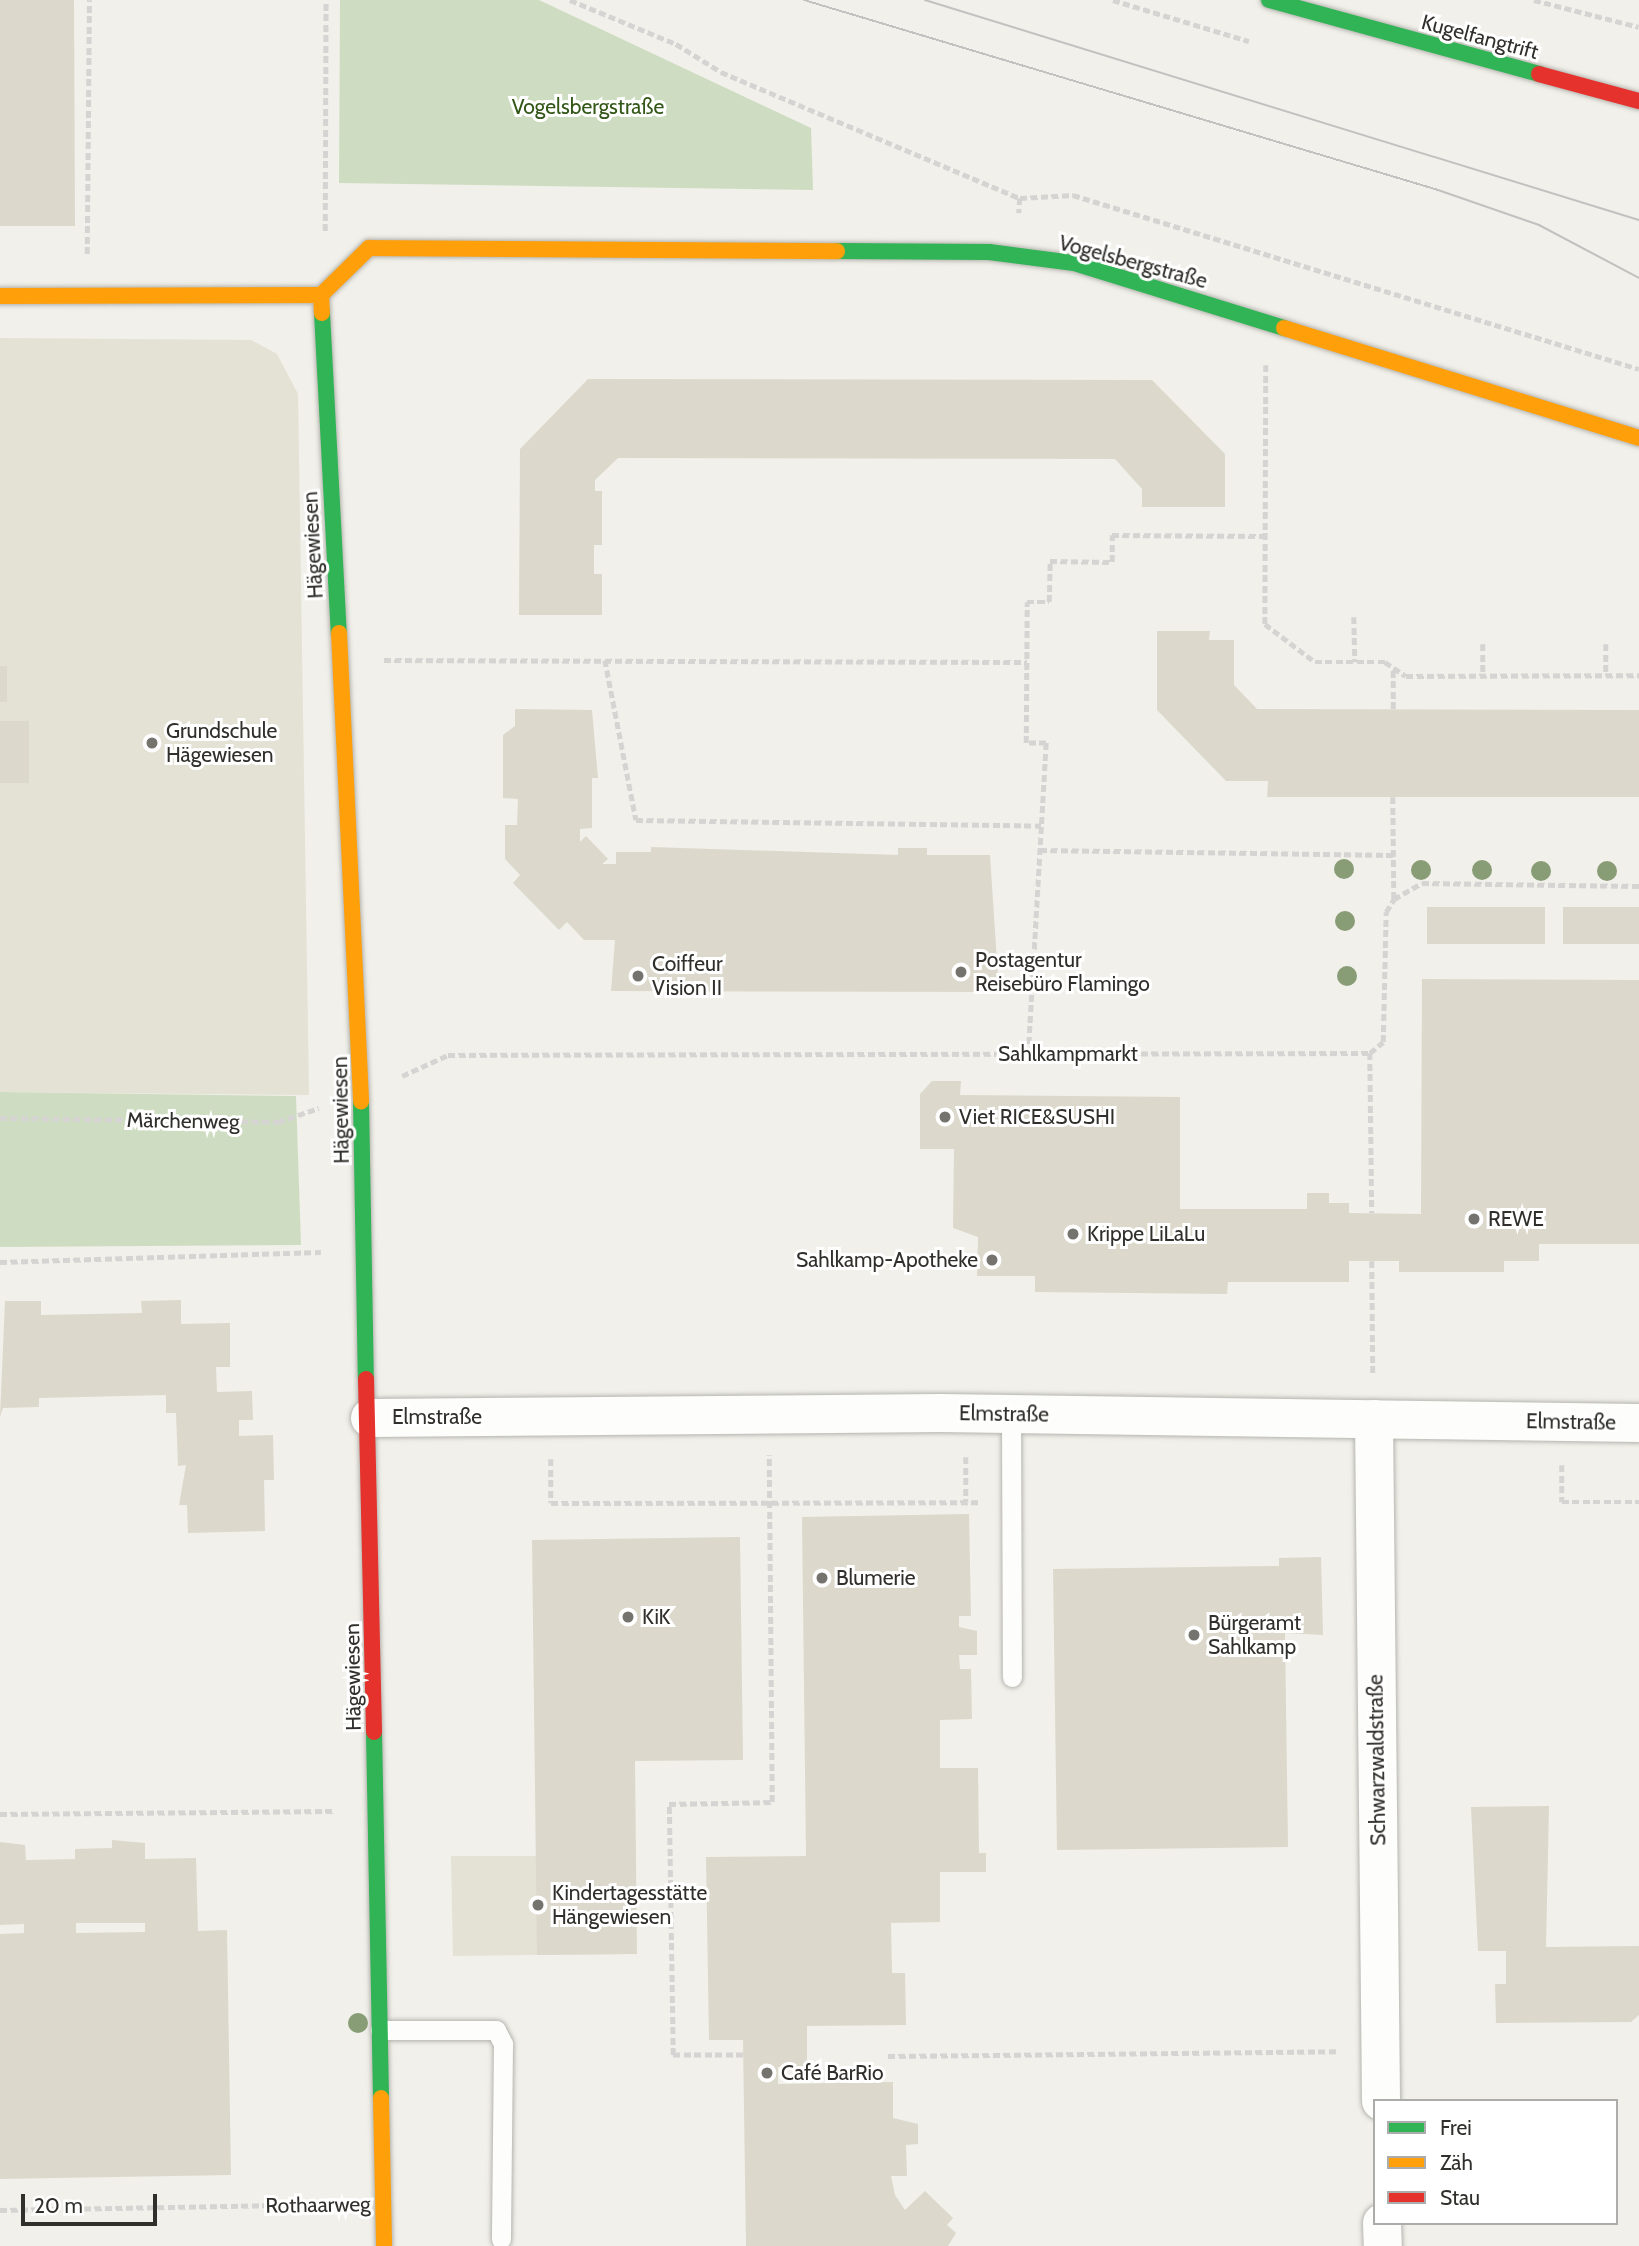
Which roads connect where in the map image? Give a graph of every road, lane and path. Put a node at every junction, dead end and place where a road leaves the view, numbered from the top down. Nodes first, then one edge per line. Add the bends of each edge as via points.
1 (89, 0) edge
2 (326, 0) edge
3 (570, 0) edge
4 (1269, 0) edge
5 (1534, 0) edge
6 (1639, 27) edge
7 (1639, 101) edge
8 (1020, 198) junction
9 (1017, 256) junction
10 (321, 295) junction
11 (0, 296) edge
12 (86, 296) junction
13 (1266, 322) junction
14 (1639, 369) edge
15 (1639, 438) edge
16 (1266, 536) junction
17 (1354, 617) dead end
18 (1483, 644) dead end
19 (1606, 644) dead end
20 (340, 660) junction
21 (605, 660) junction
22 (1027, 662) junction
23 (1355, 662) junction
24 (1393, 667) junction
25 (1483, 675) junction
26 (1606, 675) junction
27 (1639, 675) edge
28 (1393, 709) dead end
29 (1393, 797) dead end
30 (1041, 826) junction
31 (1040, 850) junction
32 (1393, 855) junction
33 (1639, 886) edge
34 (1394, 900) junction
35 (1370, 1053) junction
36 (1028, 1054) junction
37 (362, 1094) junction
38 (0, 1118) edge
39 (1372, 1213) dead end
40 (365, 1250) junction
41 (1372, 1261) dead end
42 (0, 1262) edge
43 (1011, 1414) junction
44 (551, 1416) junction
45 (370, 1418) junction
46 (1374, 1419) junction
47 (1563, 1422) junction
48 (1639, 1423) edge
49 (1639, 1502) edge
50 (770, 1504) junction
51 (981, 1515) dead end
52 (1012, 1677) dead end
53 (376, 1811) junction
54 (0, 1814) edge
55 (380, 2030) junction
56 (1381, 2050) junction
57 (743, 2055) dead end
58 (888, 2056) dead end
59 (1381, 2099) edge
60 (384, 2204) junction
61 (0, 2210) edge
62 (1382, 2225) edge
63 (501, 2239) dead end
64 (384, 2246) edge
65 (1383, 2246) edge

1 - 12 path
2 - 10 path
3 - 8 path via 676,44 721,72
4 - 7 street, Kugelfangtrift
5 - 6 path
8 - 9 path
8 - 14 path via 1073,195
9 - 10 street, Vogelsbergstraße via 369,248
9 - 13 street, Vogelsbergstraße via 1074,263
10 - 12 street
10 - 20 street, Hägewiesen
11 - 12 street
13 - 15 street, Vogelsbergstraße
13 - 16 path
16 - 22 path via 1112,535 1112,562 1050,561 1049,602 1027,602
16 - 23 path via 1265,624 1315,662
17 - 23 path
18 - 25 path
19 - 26 path
20 - 21 path
20 - 37 street, Hägewiesen
21 - 22 path
21 - 30 path via 636,820
22 - 30 path via 1027,743 1046,743
23 - 24 path
24 - 25 path via 1406,676
24 - 28 path
25 - 26 path
26 - 27 path
29 - 32 path
30 - 31 path
31 - 32 path
31 - 36 path
32 - 34 path
33 - 34 path via 1422,883
34 - 35 path via 1386,912 1383,1042
35 - 36 path, Sahlkampmarkt
35 - 39 path
36 - 37 path, Sahlkampmarkt via 448,1055
37 - 38 path, Märchenweg via 278,1122
37 - 40 street, Hägewiesen
40 - 42 path
40 - 45 street, Hägewiesen
41 - 46 path
43 - 44 street, Elmstraße
43 - 46 street, Elmstraße
43 - 52 lane
44 - 45 street, Elmstraße
44 - 50 path via 551,1503
45 - 53 street, Hägewiesen
46 - 47 street, Elmstraße
46 - 56 street, Schwarzwaldstraße
47 - 48 street, Elmstraße
47 - 49 path via 1562,1502
50 - 51 path via 980,1502
50 - 57 path via 772,1802 668,1804 673,2055
53 - 54 path
53 - 55 street, Hägewiesen
55 - 60 street, Hägewiesen
55 - 63 lane via 496,2030 503,2044
56 - 58 path
56 - 59 street, Schwarzwaldstraße
60 - 61 path, Rothaarweg
60 - 64 street, Hägewiesen
62 - 65 street

